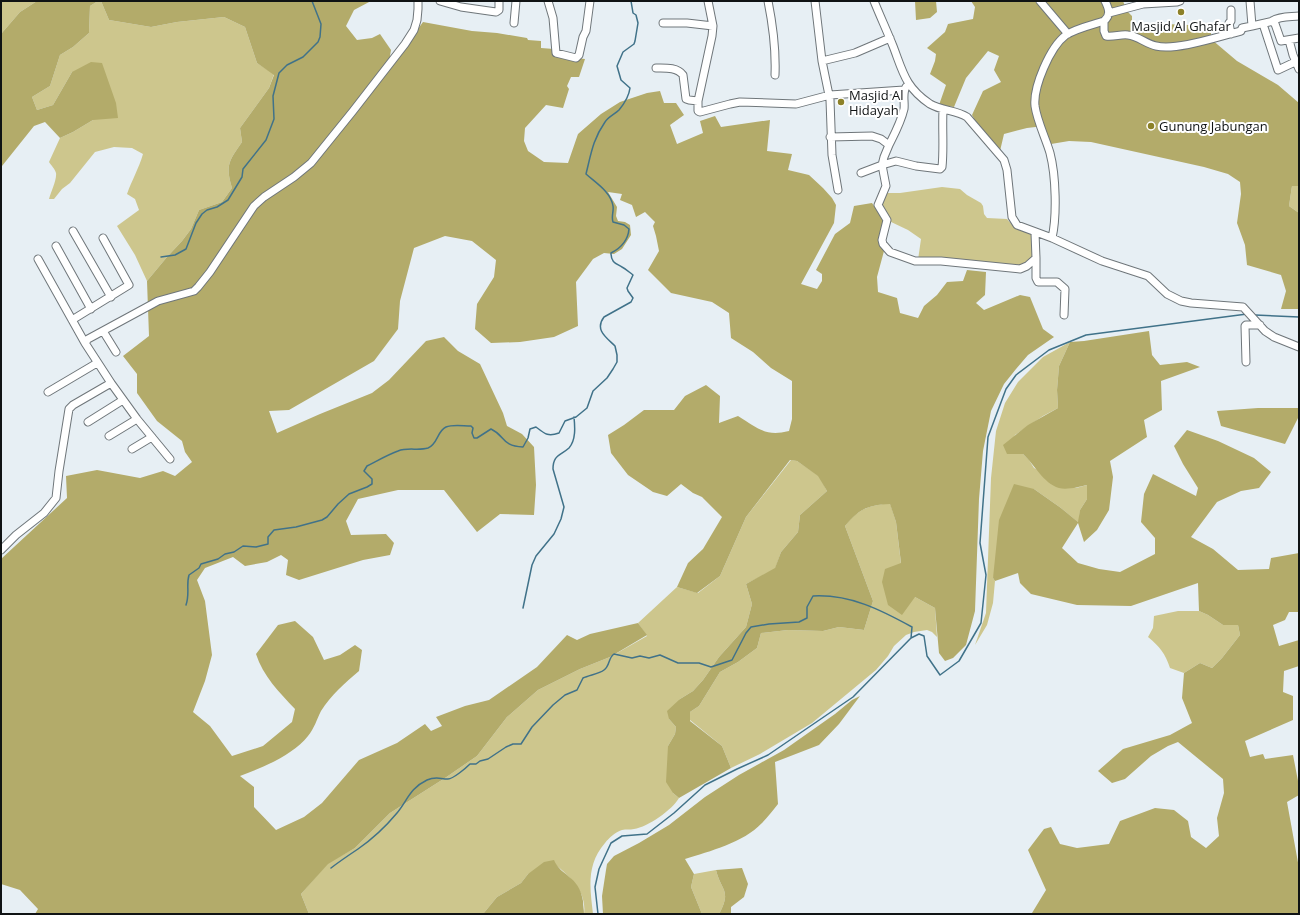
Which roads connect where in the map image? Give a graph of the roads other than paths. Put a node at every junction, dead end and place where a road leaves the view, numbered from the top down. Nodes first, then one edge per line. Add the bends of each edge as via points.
1 (418, 1) edge
2 (440, 1) edge
3 (499, 1) edge
4 (516, 1) edge
5 (548, 1) edge
6 (590, 1) edge
7 (708, 1) edge
8 (768, 1) edge
9 (815, 1) edge
10 (874, 1) edge
11 (1040, 1) edge
12 (1106, 1) edge
13 (1180, 1) edge
14 (1250, 1) edge
15 (1143, 2) edge
16 (462, 4) edge
17 (1231, 10) dead end
18 (1109, 13) junction
19 (1299, 16) edge
20 (1104, 21) junction
21 (1272, 21) junction
22 (514, 23) dead end
23 (663, 23) dead end
24 (1263, 24) junction
25 (712, 26) junction
26 (1252, 26) junction
27 (1068, 34) junction
28 (1231, 34) junction
29 (890, 38) junction
30 (1299, 38) edge
31 (1289, 40) junction
32 (822, 61) junction
33 (1297, 65) edge
34 (656, 68) dead end
35 (775, 75) dead end
36 (908, 83) junction
37 (904, 90) junction
38 (830, 96) junction
39 (698, 100) junction
40 (943, 110) junction
41 (830, 137) junction
42 (889, 145) junction
43 (882, 165) junction
44 (861, 172) dead end
45 (838, 190) dead end
46 (73, 231) dead end
47 (1035, 233) junction
48 (103, 238) dead end
49 (1052, 238) junction
50 (56, 246) dead end
51 (1036, 258) junction
52 (38, 259) dead end
53 (111, 297) junction
54 (92, 308) junction
55 (1064, 314) dead end
56 (72, 320) junction
57 (1259, 323) junction
58 (104, 331) junction
59 (85, 343) junction
60 (1299, 347) edge
61 (116, 352) dead end
62 (1246, 362) dead end
63 (97, 363) junction
64 (111, 383) junction
65 (48, 392) dead end
66 (123, 400) junction
67 (137, 419) junction
68 (88, 422) dead end
69 (109, 436) dead end
70 (152, 437) junction
71 (132, 449) dead end
72 (170, 459) dead end
73 (1, 550) edge

1 - 58 street via 414,30 405,44 310,162 254,206 198,287 187,293 158,301
2 - 16 street
3 - 16 street via 499,10 496,12
4 - 22 street
5 - 6 street via 553,18 556,53 576,58 586,31
7 - 25 street
8 - 35 street via 776,54
9 - 32 street
10 - 29 street
11 - 27 street
12 - 18 street
13 - 15 street
14 - 26 street
15 - 18 street
17 - 28 street
18 - 20 street
19 - 21 street via 1282,17
20 - 27 street
20 - 28 street via 1106,36 1127,35 1156,46 1177,46
21 - 24 street
21 - 31 street via 1276,24 1281,41
23 - 25 street
24 - 26 street
24 - 33 street via 1278,70
25 - 39 street
26 - 28 street
27 - 49 street via 1056,46 1047,61 1035,98 1053,169 1056,218
29 - 32 street via 855,53
29 - 36 street
30 - 31 street
31 - 33 street
32 - 38 street
34 - 39 street via 681,73 686,99
36 - 37 street
36 - 40 street via 929,103
37 - 38 street
37 - 42 street via 904,109
38 - 39 street via 796,104 740,102 700,112 697,108
38 - 41 street
40 - 43 street via 944,147 940,169 896,160
40 - 47 street via 967,117 1002,157 1007,170 1012,217 1016,225
41 - 42 street via 872,136
41 - 45 street
42 - 43 street
43 - 44 street
43 - 51 street via 886,186 878,205 887,220 882,242 890,252 915,262 941,261 1020,269 1028,266
46 - 53 street
47 - 49 street
47 - 51 street
48 - 53 street via 129,285
49 - 57 street via 1102,261 1148,276 1167,294 1181,301 1239,306 1246,308
50 - 54 street
51 - 55 street via 1038,282 1057,282 1065,289
52 - 56 street
53 - 54 street
54 - 56 street
56 - 59 street
57 - 60 street via 1274,337
57 - 62 street via 1245,326
58 - 59 street
58 - 61 street
59 - 63 street
63 - 64 street
63 - 65 street
64 - 66 street
64 - 73 street via 69,409 56,498 44,513 16,534
66 - 67 street
66 - 68 street
67 - 69 street
67 - 70 street
70 - 71 street
70 - 72 street

